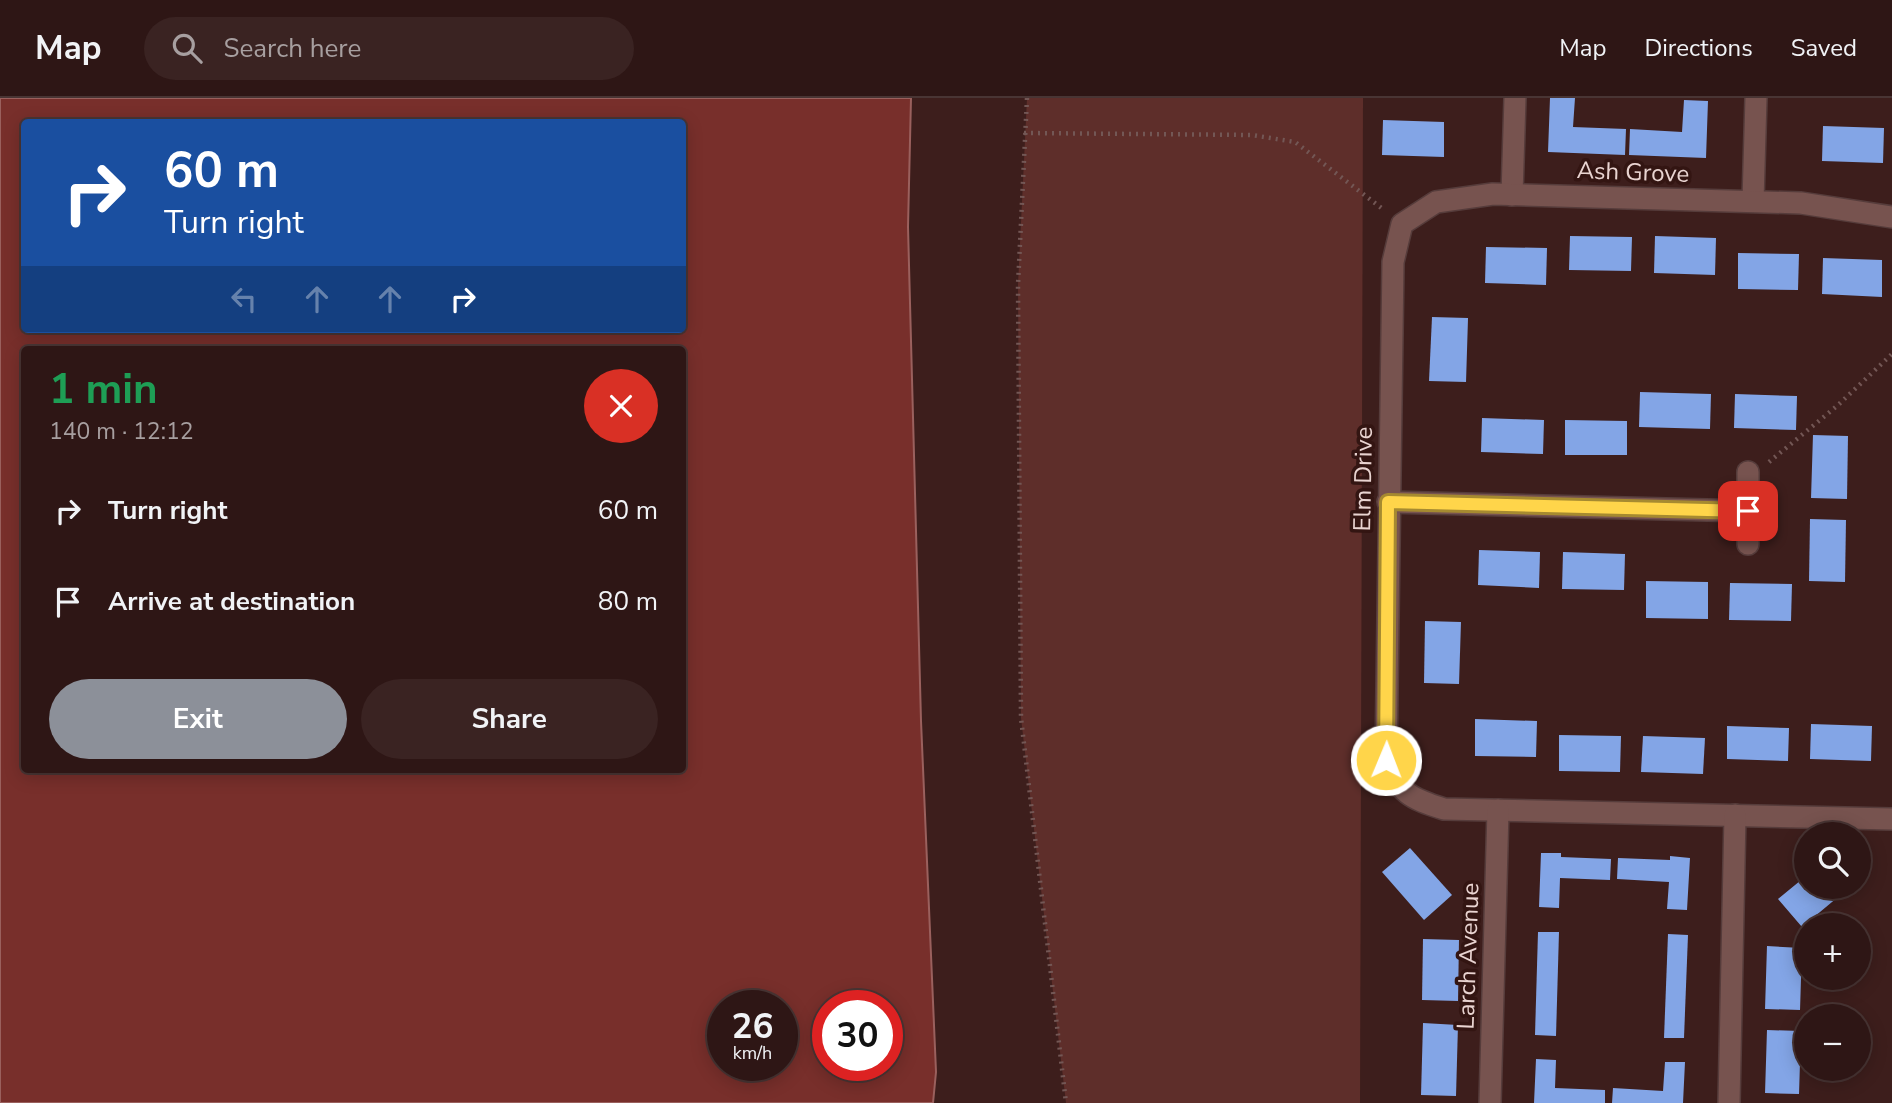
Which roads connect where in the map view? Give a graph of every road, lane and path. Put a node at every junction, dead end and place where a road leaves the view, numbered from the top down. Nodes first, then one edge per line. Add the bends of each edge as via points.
1 (1027, 98) edge
2 (1515, 98) edge
3 (1756, 98) edge
4 (1024, 133) junction
5 (1512, 195) junction
6 (1753, 201) junction
7 (1892, 217) edge
8 (1402, 224) junction
9 (1892, 354) edge
10 (1748, 472) joint
11 (1388, 502) junction
12 (1748, 511) junction
13 (1748, 544) dead end
14 (1499, 810) junction
15 (1735, 815) junction
16 (1892, 819) edge
17 (1066, 1103) edge
18 (1490, 1103) edge
19 (1729, 1103) edge

1 - 4 path
2 - 5 street
3 - 6 street
4 - 8 path via 1252,135 1295,142
4 - 17 path via 1018,285 1021,718
5 - 6 street, Ash Grove
5 - 8 street, Ash Grove via 1436,202
6 - 7 street, Ash Grove via 1801,203
8 - 11 street, Elm Drive via 1393,262
9 - 10 path via 1776,458
10 - 12 street
11 - 12 street
11 - 14 street, Elm Drive via 1386,760 1397,785 1417,800 1444,809
12 - 13 street
14 - 15 street
14 - 18 street, Larch Avenue
15 - 16 street
15 - 19 street

